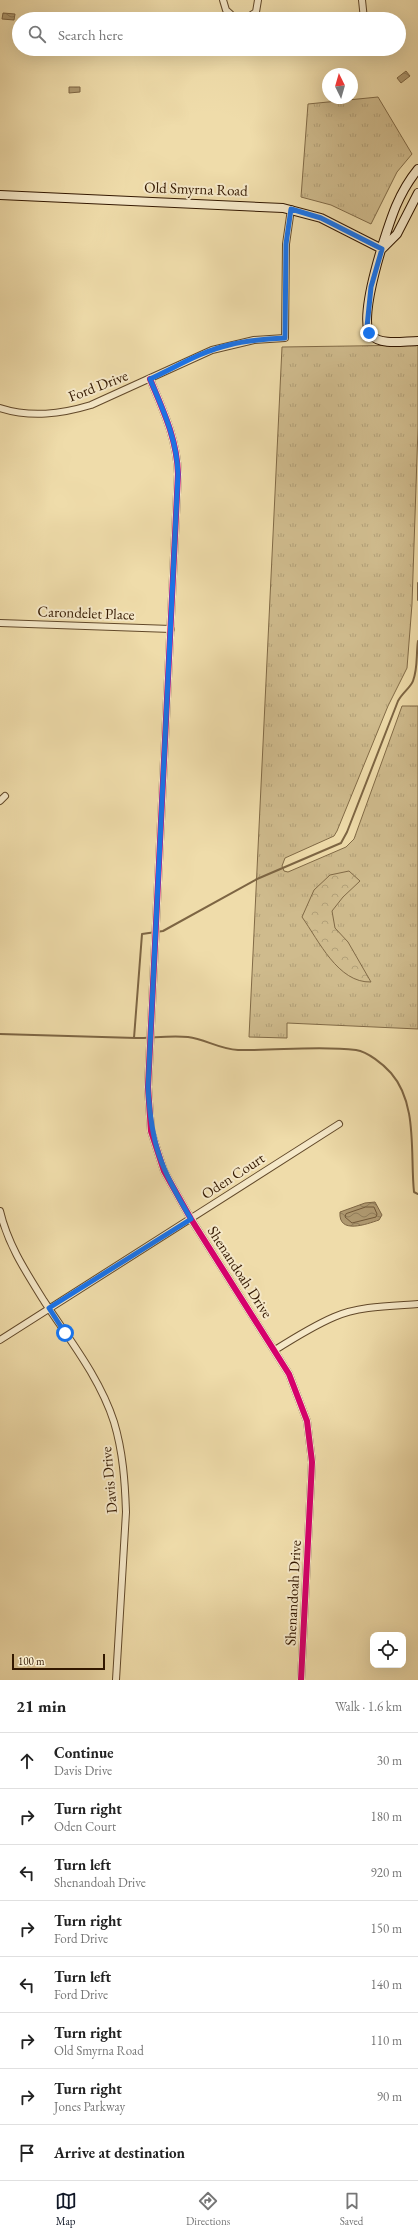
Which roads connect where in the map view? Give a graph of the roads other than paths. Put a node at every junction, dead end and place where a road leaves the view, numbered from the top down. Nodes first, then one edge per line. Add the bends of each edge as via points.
1 (223, 0) edge
2 (258, 0) edge
3 (362, 0) edge
4 (228, 12) edge
5 (256, 12) edge
6 (363, 12) edge
7 (418, 169) edge
8 (418, 193) edge
9 (0, 195) edge
10 (291, 209) junction
11 (382, 249) junction
12 (418, 341) edge
13 (150, 379) junction
14 (0, 408) edge
15 (0, 623) edge
16 (171, 629) junction
17 (5, 796) dead end
18 (0, 801) edge
19 (339, 1124) dead end
20 (0, 1212) edge
21 (191, 1219) junction
22 (418, 1304) edge
23 (49, 1308) junction
24 (0, 1340) edge
25 (275, 1350) junction
26 (116, 1680) edge
27 (301, 1680) edge

1 - 4 street
2 - 5 street
3 - 6 street
7 - 11 street via 396,207
8 - 11 street via 396,234
9 - 10 street, Old Smyrna Road
10 - 11 street, Old Smyrna Road via 321,218
10 - 13 street, Ford Drive via 286,244 285,338 254,340 212,350
11 - 12 street via 371,287 367,327 372,337 380,341
13 - 14 street, Ford Drive via 73,411 49,414 15,413
13 - 16 street, Shenandoah Drive via 170,427 177,454
15 - 16 street, Carondelet Place
16 - 21 street, Shenandoah Drive via 148,1087 151,1132 164,1171
17 - 18 street
19 - 21 street, Oden Court
20 - 23 street, Davis Drive via 4,1231 16,1256
21 - 23 street, Oden Court
21 - 25 street, Shenandoah Drive
22 - 25 street via 360,1310 335,1316
23 - 24 street, Oden Court
23 - 26 street, Davis Drive via 107,1406 123,1464 126,1512
25 - 27 street, Shenandoah Drive via 302,1404 311,1439 310,1524

